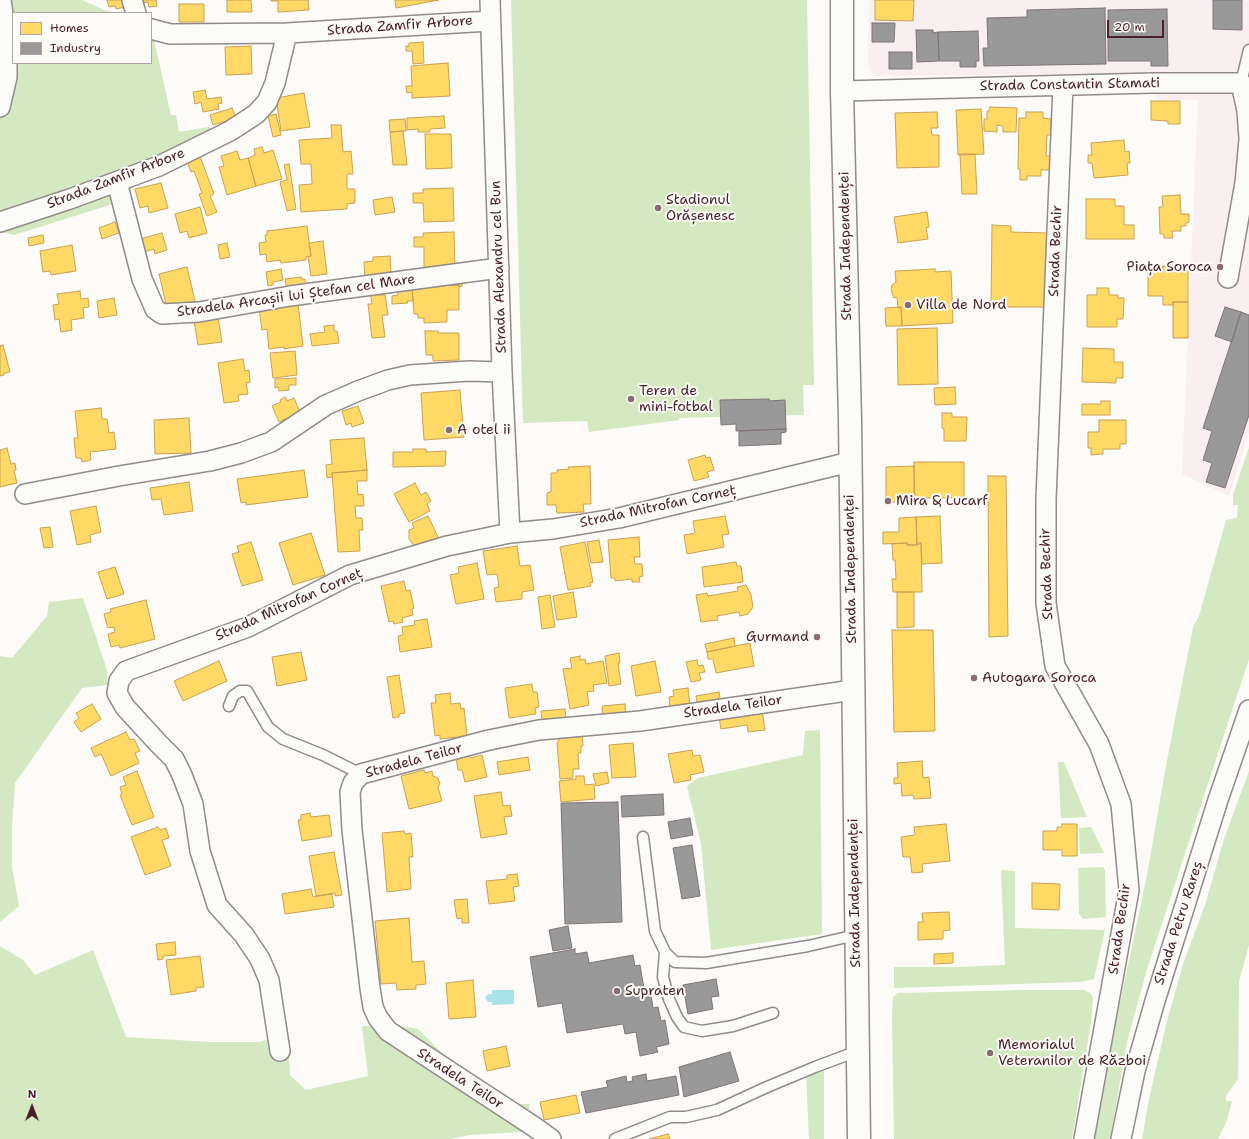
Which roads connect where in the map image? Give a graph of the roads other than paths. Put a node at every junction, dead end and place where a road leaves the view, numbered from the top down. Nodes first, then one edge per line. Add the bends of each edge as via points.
1 (1, 0) edge
2 (132, 0) edge
3 (490, 0) edge
4 (842, 0) edge
5 (136, 12) edge
6 (490, 21) junction
7 (152, 29) edge
8 (287, 33) junction
9 (1249, 50) edge
10 (1241, 83) junction
11 (1063, 86) junction
12 (842, 91) junction
13 (0, 107) edge
14 (1249, 139) edge
15 (117, 182) junction
16 (0, 222) edge
17 (499, 268) junction
18 (1228, 278) dead end
19 (502, 372) junction
20 (850, 462) junction
21 (25, 494) dead end
22 (510, 533) junction
23 (853, 690) junction
24 (229, 706) dead end
25 (1249, 710) edge
26 (361, 774) junction
27 (643, 837) dead end
28 (856, 935) junction
29 (665, 952) junction
30 (773, 1013) dead end
31 (280, 1051) dead end
32 (858, 1052) junction
33 (551, 1139) edge
34 (615, 1139) edge
35 (859, 1139) edge
36 (1084, 1139) edge
37 (1121, 1139) edge

1 - 13 street via 7,42 8,76
2 - 5 street
3 - 6 street, Strada Alexandru cel Bun
4 - 12 main road, Strada Independenței
6 - 8 street, Strada Zamfir Arbore
6 - 17 street, Strada Alexandru cel Bun
7 - 8 street, Strada Zamfir Arbore via 170,34
8 - 15 street, Strada Zamfir Arbore via 276,83 267,102 256,114 159,166
9 - 10 lane
10 - 11 street, Strada Constantin Stamati
10 - 14 street
11 - 12 street, Strada Constantin Stamati
11 - 36 street, Strada Bechir via 1046,499 1046,603 1056,666 1099,744 1121,804 1129,890
12 - 20 main road, Strada Independenței
14 - 18 street via 1245,183
15 - 16 street, Strada Zamfir Arbore
15 - 17 street, Stradela Arcașii lui Ștefan cel Mare via 142,278 155,309 162,314 199,312 290,296
17 - 19 street, Strada Alexandru cel Bun
19 - 21 street via 469,371 410,375 388,380 326,405 271,442 241,453 210,461
19 - 22 street, Strada Alexandru cel Bun
20 - 22 street, Strada Mitrofan Corneț via 620,518
20 - 23 main road, Strada Independenței
22 - 31 street, Strada Mitrofan Corneț via 448,546 350,575 248,627 126,671 119,681 117,693 125,707 174,759 182,775 193,804 200,851 217,905 244,935 260,959 269,980
23 - 26 street, Stradela Teilor via 640,721 539,730 489,740
23 - 28 main road, Strada Independenței
24 - 26 lane via 233,696 240,691 247,691 268,727 283,739
25 - 37 street, Strada Petru Rareș via 1155,1001
26 - 33 street, Stradela Teilor via 353,783 350,805 370,988 378,1018 388,1031
27 - 29 lane via 655,931
28 - 29 lane via 801,948 706,963 675,962
28 - 32 main road, Strada Independenței
29 - 30 lane via 663,977 669,999 684,1027 702,1031 733,1026
32 - 34 lane via 788,1078 717,1110 686,1117 670,1117
32 - 35 main road, Strada Independenței

